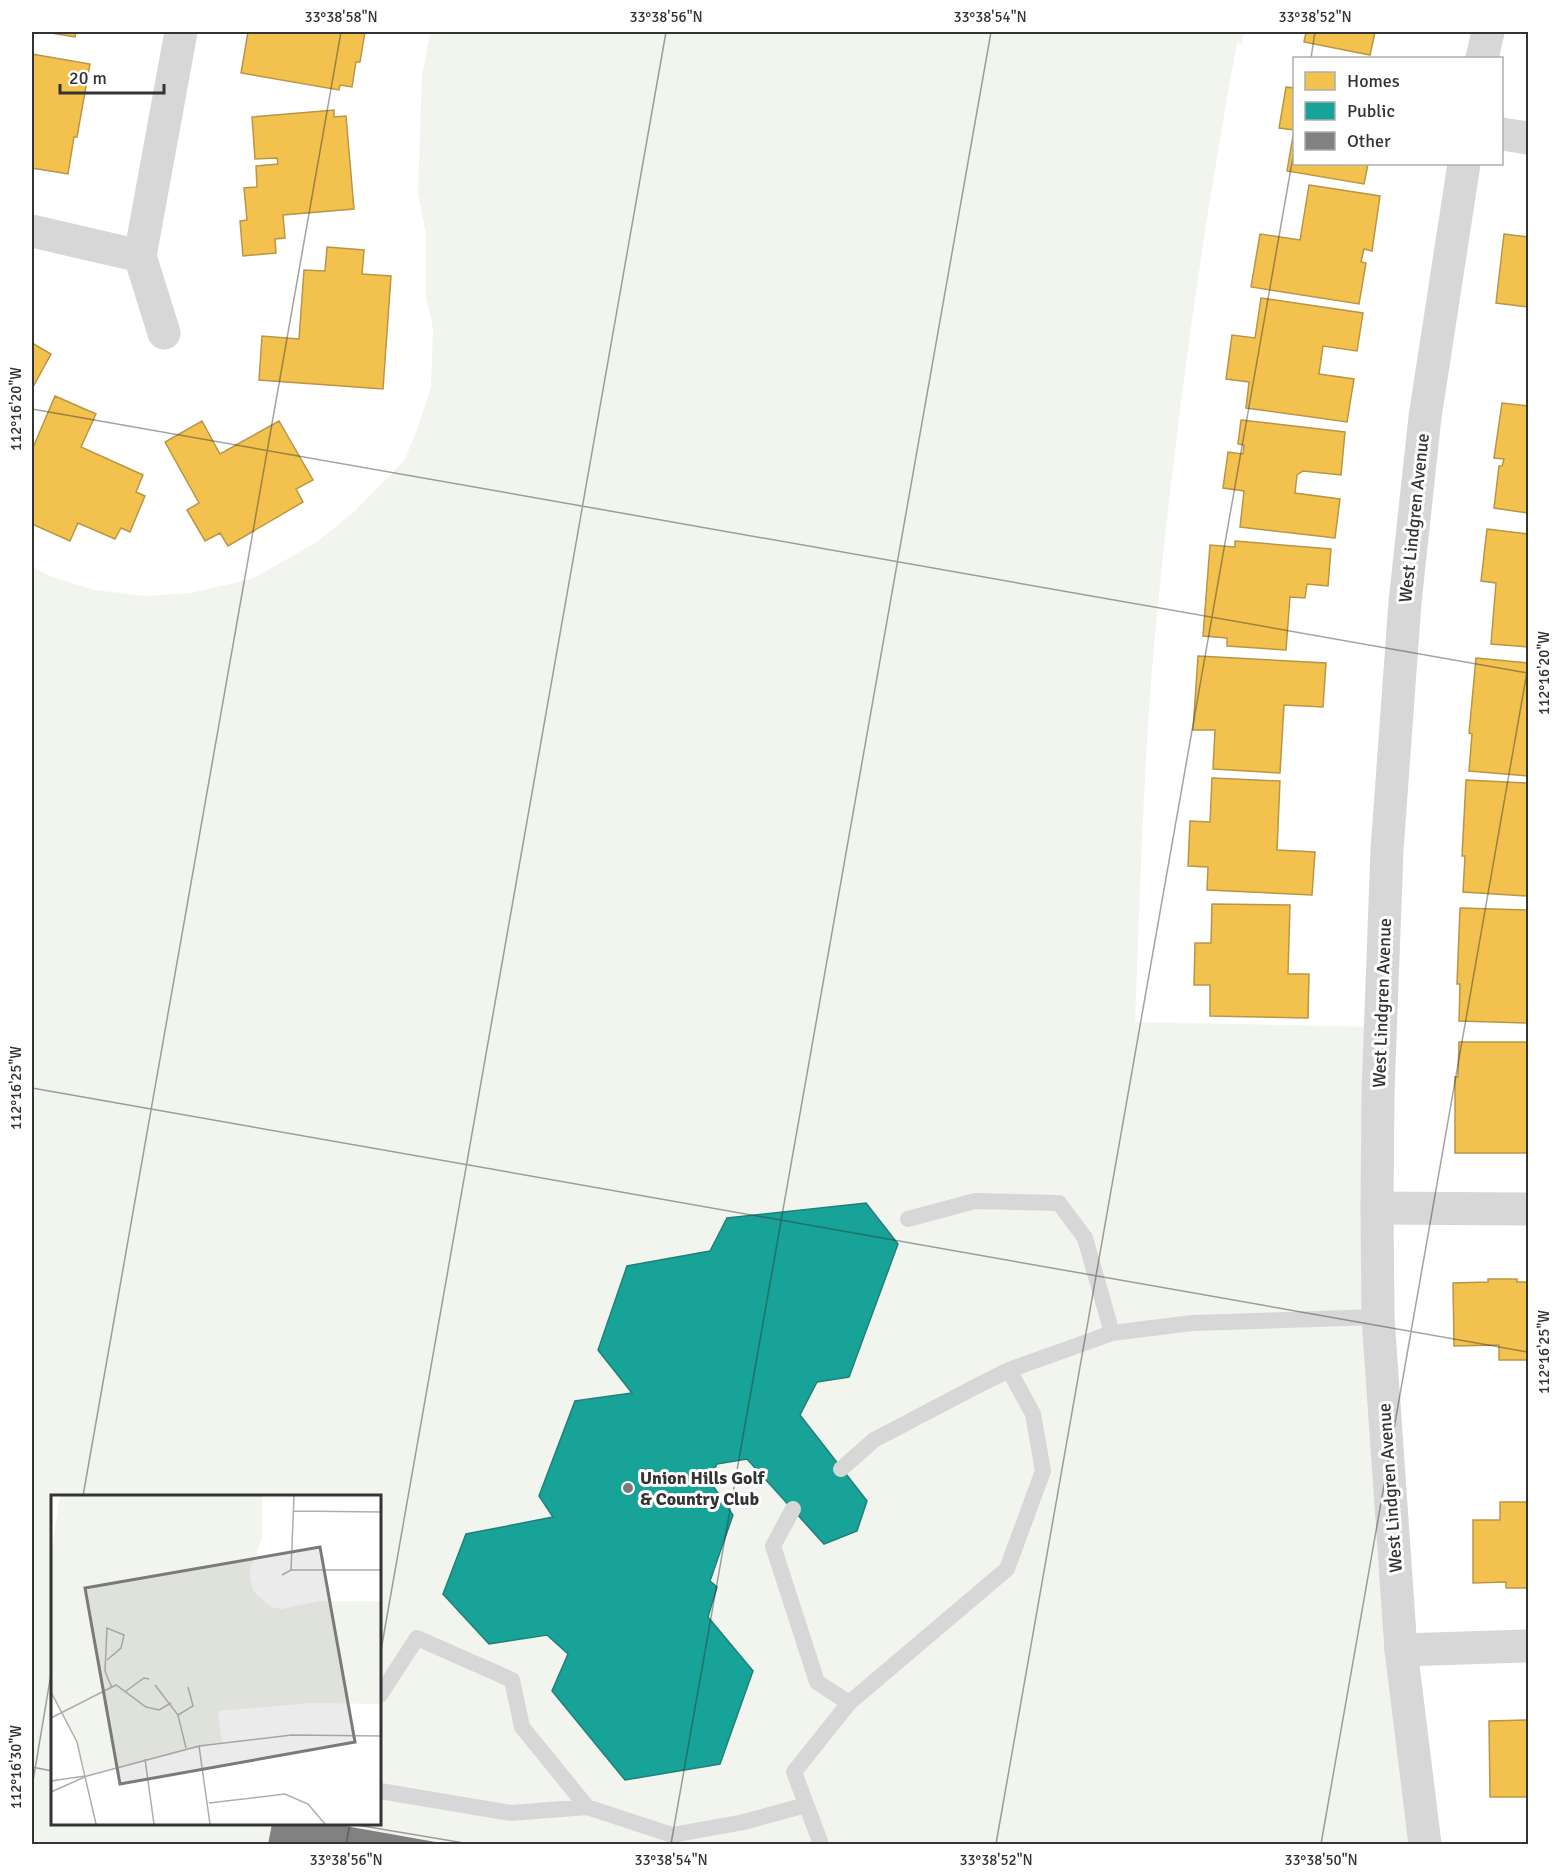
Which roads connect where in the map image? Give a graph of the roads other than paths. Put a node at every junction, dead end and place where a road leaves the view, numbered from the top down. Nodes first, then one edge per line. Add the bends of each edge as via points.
1 (181, 32) edge
2 (1488, 32) edge
3 (1482, 57) edge
4 (1503, 134) edge
5 (1528, 138) edge
6 (1464, 165) edge
7 (32, 231) edge
8 (140, 256) junction
9 (164, 333) dead end
10 (1377, 1208) junction
11 (1528, 1209) edge
12 (908, 1219) dead end
13 (1378, 1317) junction
14 (1112, 1333) junction
15 (1009, 1370) junction
16 (842, 1469) dead end
17 (793, 1509) dead end
18 (1528, 1646) edge
19 (1401, 1650) junction
20 (381, 1693) edge
21 (849, 1702) junction
22 (381, 1791) edge
23 (806, 1805) junction
24 (587, 1808) junction
25 (821, 1845) edge
26 (1425, 1845) edge

1 - 8 street
2 - 3 street
4 - 5 street
6 - 10 street, West Lindgren Avenue via 1425,417 1400,653 1387,850
7 - 8 street
8 - 9 street
10 - 11 street
10 - 13 street, West Lindgren Avenue
12 - 14 lane via 975,1201 1059,1203 1085,1238
13 - 14 lane via 1192,1323
13 - 19 street, West Lindgren Avenue
14 - 15 lane
15 - 16 lane via 873,1440
15 - 21 lane via 1033,1414 1043,1471 1007,1569
17 - 21 lane via 773,1546 817,1682
18 - 19 street
19 - 26 street, West Lindgren Avenue
20 - 24 lane via 417,1638 512,1680 522,1727
21 - 23 lane via 794,1772
22 - 24 lane via 511,1813
23 - 24 lane via 744,1822 672,1835
23 - 25 lane

